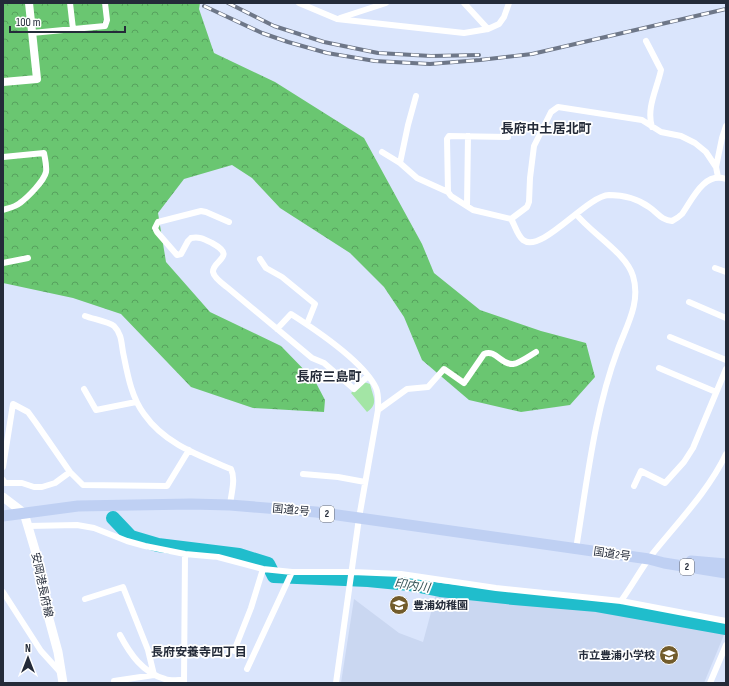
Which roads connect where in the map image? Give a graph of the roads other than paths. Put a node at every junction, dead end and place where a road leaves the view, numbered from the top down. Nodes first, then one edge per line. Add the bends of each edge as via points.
1 (29, 3) edge
2 (70, 3) edge
3 (105, 3) edge
4 (299, 3) edge
5 (386, 3) edge
6 (464, 3) edge
7 (509, 3) edge
8 (336, 19) junction
9 (73, 29) junction
10 (488, 29) junction
11 (32, 33) junction
12 (646, 41) dead end
13 (3, 82) edge
14 (416, 96) dead end
15 (726, 126) edge
16 (652, 127) junction
17 (468, 136) junction
18 (508, 137) dead end
19 (382, 152) dead end
20 (3, 157) edge
21 (400, 163) junction
22 (716, 167) junction
23 (718, 178) junction
24 (726, 179) edge
25 (448, 192) junction
26 (467, 206) junction
27 (3, 210) edge
28 (576, 214) junction
29 (511, 219) junction
30 (229, 222) dead end
31 (28, 258) dead end
32 (260, 259) dead end
33 (3, 263) edge
34 (715, 268) dead end
35 (726, 272) edge
36 (689, 302) dead end
37 (85, 316) dead end
38 (726, 318) edge
39 (307, 324) junction
40 (277, 329) junction
41 (670, 337) dead end
42 (536, 352) dead end
43 (726, 360) edge
44 (659, 368) dead end
45 (726, 369) edge
46 (368, 376) junction
47 (84, 389) dead end
48 (716, 392) junction
49 (136, 402) junction
50 (378, 410) junction
51 (189, 450) junction
52 (726, 454) edge
53 (3, 467) edge
54 (719, 468) junction
55 (726, 472) edge
56 (68, 474) junction
57 (303, 474) dead end
58 (3, 480) edge
59 (365, 482) junction
60 (634, 486) dead end
61 (3, 497) edge
62 (230, 505) junction
63 (24, 513) junction
64 (3, 516) edge
65 (360, 518) junction
66 (28, 526) junction
67 (576, 549) junction
68 (185, 554) junction
69 (649, 559) junction
70 (726, 564) edge
71 (269, 569) junction
72 (352, 572) junction
73 (726, 573) edge
74 (290, 575) junction
75 (3, 592) edge
76 (85, 599) dead end
77 (622, 601) junction
78 (726, 622) edge
79 (120, 635) dead end
80 (726, 645) edge
81 (234, 651) dead end
82 (248, 669) dead end
83 (154, 675) junction
84 (62, 678) edge
85 (114, 681) dead end
86 (184, 682) edge
87 (336, 683) edge
88 (710, 683) edge

1 - 11 street
2 - 9 street
3 - 9 street via 105,26
4 - 8 street
5 - 8 street
6 - 10 street
7 - 10 street via 499,24
8 - 10 street via 460,32
9 - 11 street
11 - 13 street via 37,79
12 - 16 street via 661,70 650,107 649,119
14 - 21 street
15 - 22 street
16 - 22 street via 695,142
16 - 29 street via 642,120 558,107 551,112 534,146 527,207
17 - 18 street
17 - 25 street via 453,135 447,139
17 - 26 street
19 - 21 street
20 - 27 street via 44,153 46,171 44,177 20,203
21 - 25 street via 417,178
22 - 23 street
23 - 24 street
23 - 28 street via 702,185 681,215 672,221 664,220 638,200 610,195 602,196
25 - 26 street
26 - 29 street via 473,210
28 - 29 street via 539,241 528,242 523,240
28 - 67 street via 628,266 636,289 634,308 618,350 597,421
30 - 40 street via 201,211 158,222 155,228 177,255 181,254 191,238 202,238 220,248 223,258 213,269 216,278
31 - 33 street
32 - 39 street via 266,268 282,277 315,304
34 - 35 street
36 - 38 street
37 - 49 street via 113,325 120,334 123,356
39 - 40 street via 291,314
39 - 46 street via 340,349
40 - 46 street via 312,358 324,363 354,389
41 - 43 street
42 - 50 street via 515,364 488,352 464,383 444,369 428,387 407,389
44 - 48 street
45 - 48 street
46 - 50 street via 376,388
47 - 49 street via 96,410
48 - 60 street via 693,448 684,462 665,483 641,470
49 - 51 street via 160,432
50 - 59 street
51 - 56 street via 166,486 83,485
51 - 62 street via 231,469 233,480
52 - 54 street
53 - 56 street via 13,404 28,412 36,422
54 - 55 street
54 - 69 street
56 - 58 street via 55,483 42,487 5,483
57 - 59 street
59 - 65 street
61 - 63 main road
62 - 63 highway, 国道2号 / 2 via 78,506
62 - 65 highway, 国道2号 / 2
63 - 64 highway, 国道2号 / 2
63 - 66 main road, 安岡港長府線
65 - 67 highway, 国道2号 / 2
65 - 72 street
66 - 68 street via 77,525 94,528 141,545
66 - 84 main road, 安岡港長府線 via 38,560
67 - 69 highway, 国道2号 / 2
68 - 71 street via 218,557
68 - 86 street
69 - 70 highway, 国道2号 / 2 via 665,558
69 - 73 highway, 国道2号 / 2
69 - 77 street
71 - 74 street
71 - 81 street
72 - 74 street
72 - 77 street via 401,574 496,588
72 - 87 street
74 - 82 street
75 - 84 street
76 - 83 street via 123,587 148,650
77 - 78 street
79 - 83 street via 141,666
80 - 88 street
83 - 85 street
83 - 86 street

